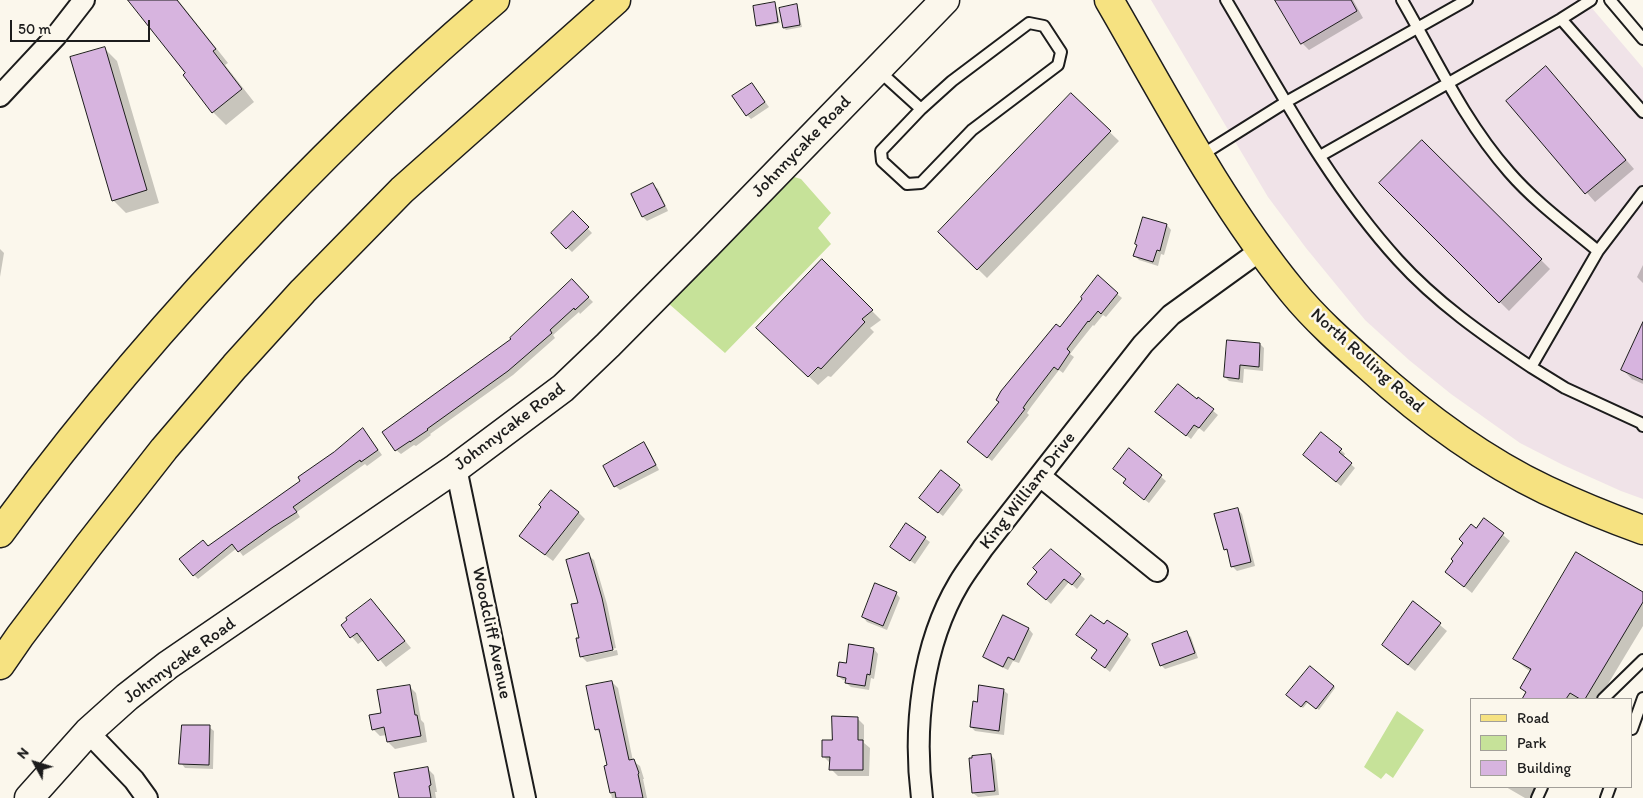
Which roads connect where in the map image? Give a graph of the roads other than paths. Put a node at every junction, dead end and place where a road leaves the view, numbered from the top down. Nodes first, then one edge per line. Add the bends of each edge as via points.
1 (84, 0) edge
2 (495, 0) edge
3 (616, 0) edge
4 (945, 0) edge
5 (1109, 0) edge
6 (1226, 0) edge
7 (1402, 0) edge
8 (1467, 0) edge
9 (1590, 0) edge
10 (1610, 0) edge
11 (1561, 20) junction
12 (1418, 28) junction
13 (1643, 39) edge
14 (877, 70) junction
15 (1448, 84) junction
16 (0, 96) edge
17 (1286, 102) junction
18 (921, 109) junction
19 (1643, 112) edge
20 (1200, 156) junction
21 (1320, 156) junction
22 (1643, 192) edge
23 (1261, 250) junction
24 (1598, 251) junction
25 (1530, 367) junction
26 (1642, 424) edge
27 (456, 468) junction
28 (1040, 476) junction
29 (1643, 530) edge
30 (0, 533) edge
31 (1157, 571) dead end
32 (1643, 660) edge
33 (0, 665) edge
34 (1604, 698) edge
35 (1643, 698) edge
36 (1633, 726) edge
37 (88, 732) junction
38 (29, 798) edge
39 (147, 798) edge
40 (525, 798) edge
41 (922, 798) edge

1 - 16 street via 56,36
2 - 30 main road via 335,146 175,314
3 - 33 main road via 402,190 303,291 164,449
4 - 14 street, Johnnycake Road
5 - 20 main road, North Rolling Road
6 - 17 lane
7 - 12 lane
8 - 12 lane
9 - 11 lane
10 - 13 lane
11 - 15 lane
11 - 19 lane
12 - 15 lane
12 - 17 lane
14 - 18 lane
14 - 27 street, Johnnycake Road via 563,388
15 - 21 lane
15 - 24 lane via 1464,112 1509,173
17 - 20 lane
17 - 21 lane
18 - 18 lane via 881,151 882,161 907,184 921,183 972,130 1058,65 1061,52 1044,26 1029,24 952,81
20 - 23 main road, North Rolling Road
21 - 25 lane via 1355,209 1398,261 1474,328
22 - 24 lane
23 - 28 street, King William Drive via 1171,315 1143,344
23 - 29 main road, North Rolling Road via 1295,294 1338,339 1431,418 1484,455 1544,489
24 - 25 lane
25 - 26 lane via 1565,388
27 - 37 street, Johnnycake Road via 168,666
27 - 40 street, Woodcliff Avenue
28 - 31 street
28 - 41 street, King William Drive via 983,548 959,584 944,615 923,689 919,731
32 - 34 lane
35 - 36 lane
37 - 38 street, Johnnycake Road
37 - 39 street

